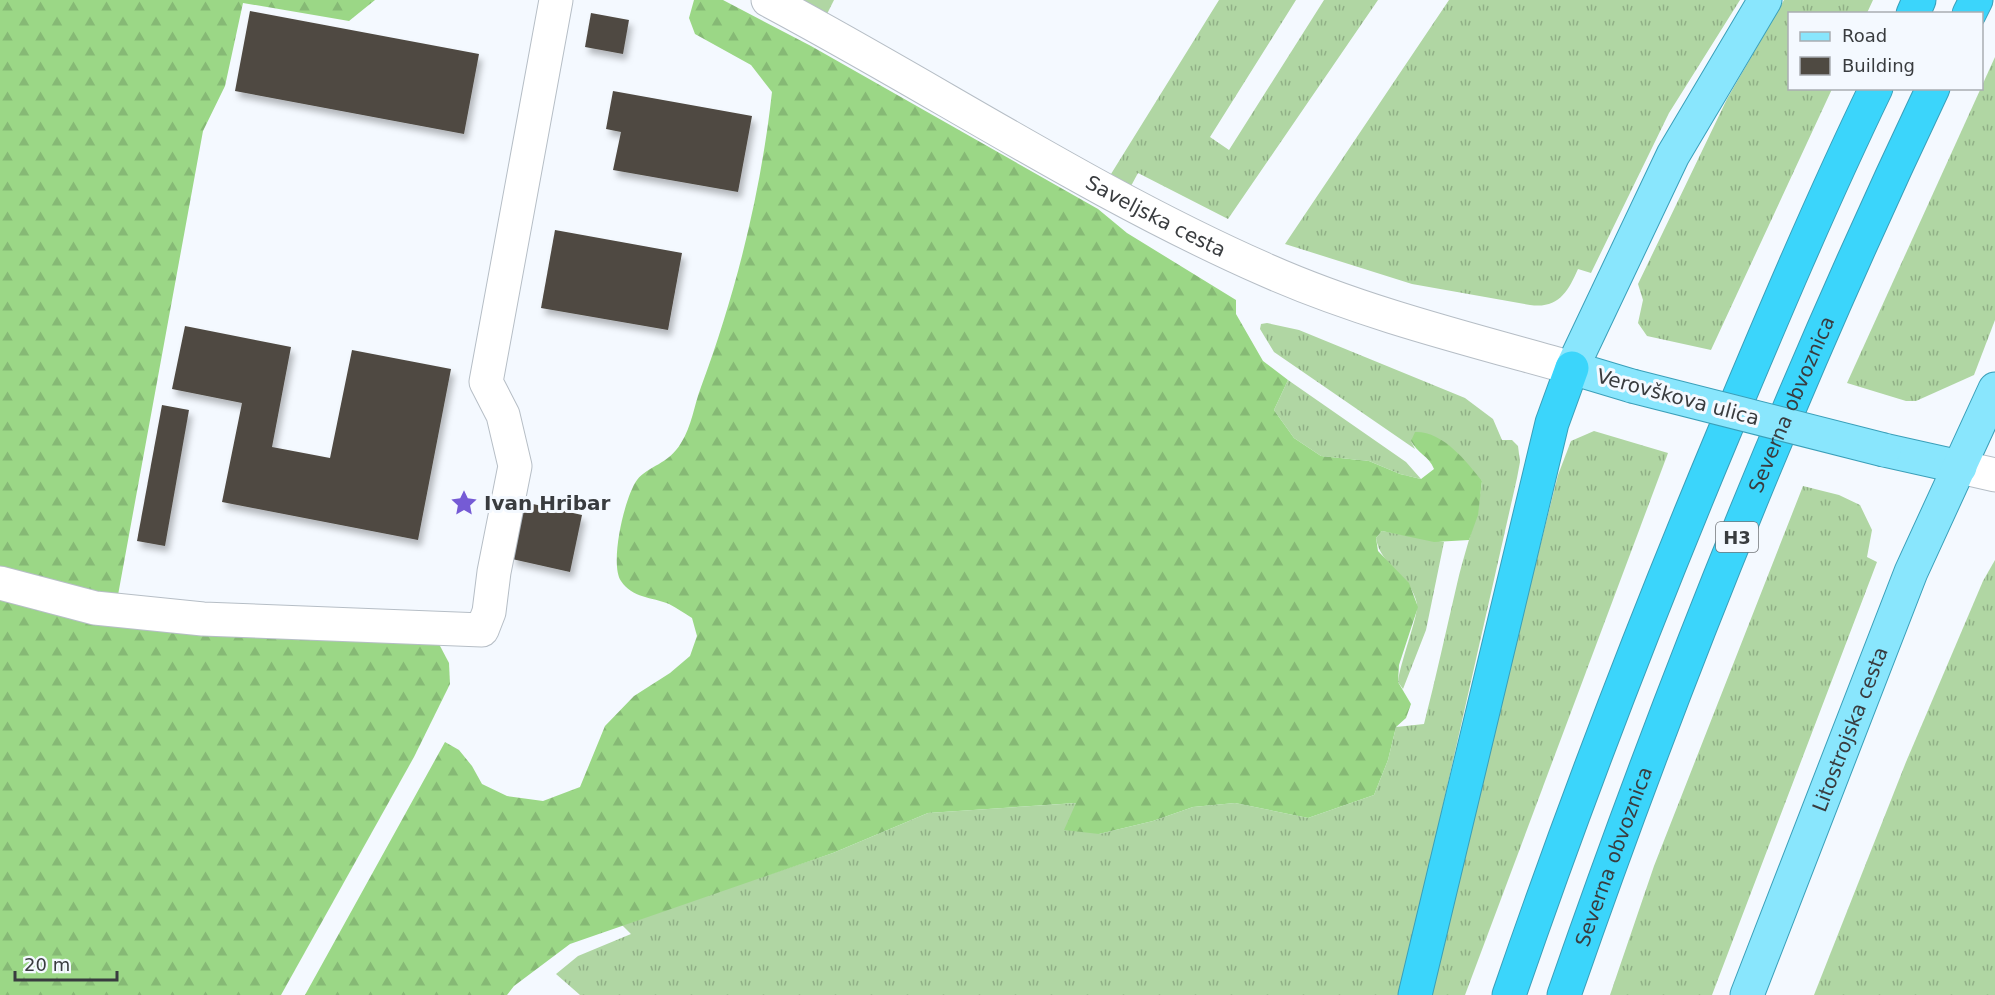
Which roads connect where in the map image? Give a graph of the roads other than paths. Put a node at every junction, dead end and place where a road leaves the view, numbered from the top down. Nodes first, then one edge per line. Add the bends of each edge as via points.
1 (556, 0) edge
2 (768, 0) edge
3 (1765, 0) edge
4 (1875, 90) edge
5 (1932, 90) edge
6 (1572, 368) junction
7 (1995, 389) edge
8 (1960, 467) junction
9 (1995, 476) edge
10 (0, 583) edge
11 (1415, 995) edge
12 (1509, 995) edge
13 (1564, 995) edge
14 (1747, 995) edge

1 - 10 street via 486,382 504,415 515,466 489,612 482,630 203,619 95,608
2 - 6 street, Saveljska cesta via 1232,255 1343,300
3 - 6 main road via 1673,155
4 - 12 highway, H3 via 1758,351 1678,543 1555,861
5 - 13 highway, Severna obvoznica / H3 via 1735,541 1612,855
6 - 8 main road, Verovškova ulica, bridge
6 - 11 highway via 1552,423
7 - 8 main road, Litostrojska cesta
8 - 9 street, Verovškova ulica
8 - 14 main road, Litostrojska cesta via 1911,572

